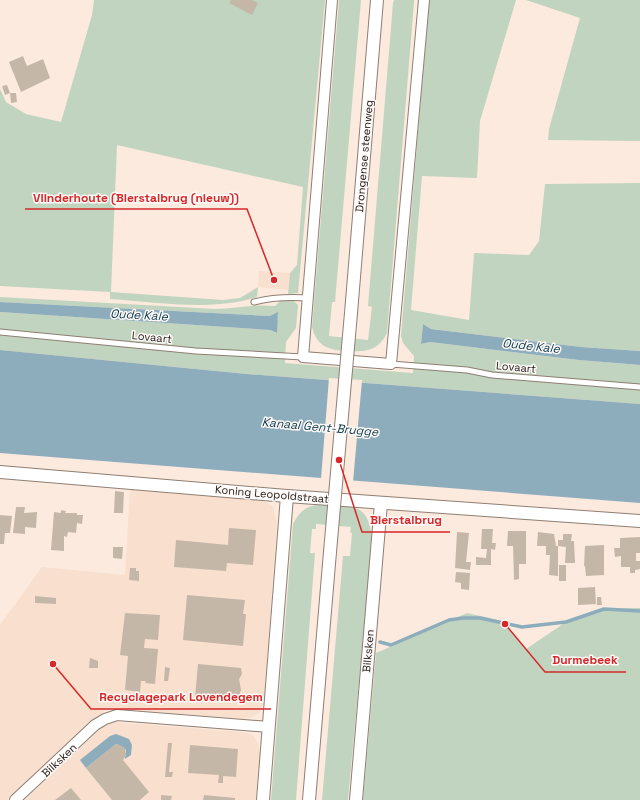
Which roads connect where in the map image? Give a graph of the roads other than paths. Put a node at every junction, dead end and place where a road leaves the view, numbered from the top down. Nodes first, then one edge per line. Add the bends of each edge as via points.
1 (332, 0) edge
2 (377, 0) edge
3 (422, 3) edge
4 (308, 298) junction
5 (254, 302) dead end
6 (0, 332) edge
7 (303, 357) junction
8 (391, 364) junction
9 (640, 387) edge
10 (0, 472) edge
11 (287, 496) junction
12 (381, 503) junction
13 (640, 521) edge
14 (269, 727) junction
15 (15, 800) edge
16 (263, 800) edge
17 (309, 800) edge
18 (356, 800) edge

1 - 4 street
2 - 17 street, Drongense steenweg, bridge
3 - 8 street
4 - 5 lane via 288,296
4 - 7 street
6 - 7 lane, Lovaart via 196,351
7 - 8 street
8 - 9 lane, Lovaart
10 - 11 street, Koning Leopoldstraat
11 - 12 street, Koning Leopoldstraat
11 - 14 street
12 - 13 street, Koning Leopoldstraat
12 - 18 street, Bilksken
14 - 15 street, Bilksken via 117,715 95,726
14 - 16 street

